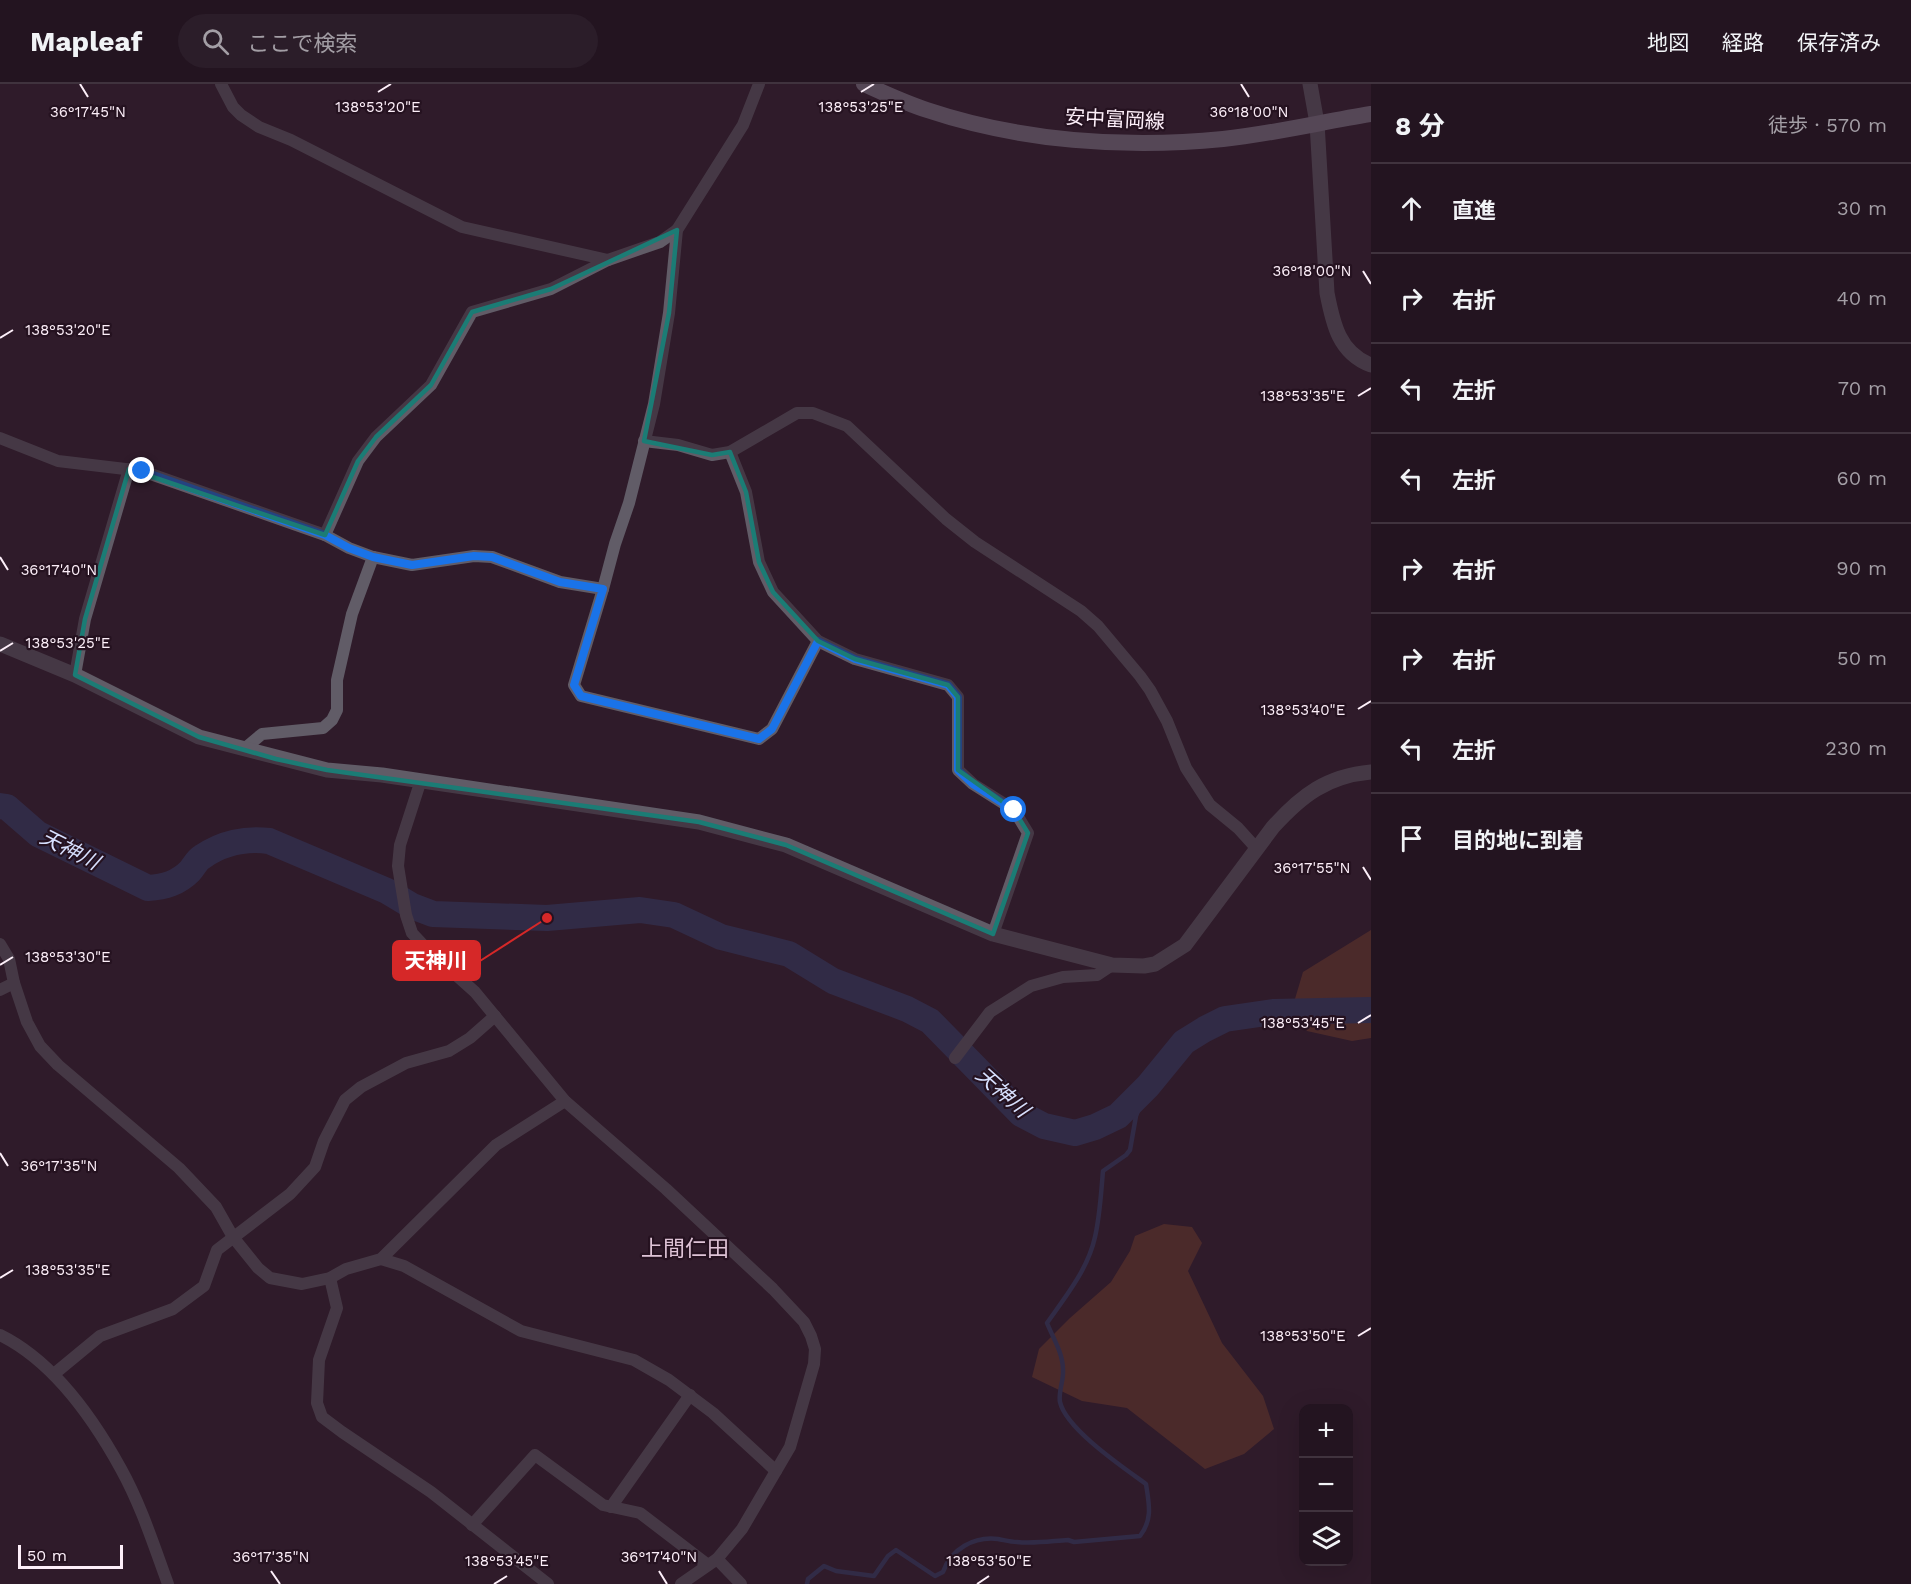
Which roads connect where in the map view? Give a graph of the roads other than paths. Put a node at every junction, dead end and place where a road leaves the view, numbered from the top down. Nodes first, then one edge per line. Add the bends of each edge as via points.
1 (221, 84) edge
2 (759, 84) edge
3 (864, 84) edge
4 (1310, 84) edge
5 (1371, 114) edge
6 (1317, 123) junction
7 (677, 230) junction
8 (608, 260) junction
9 (1371, 365) edge
10 (0, 438) edge
11 (644, 441) junction
12 (730, 452) junction
13 (129, 470) junction
14 (325, 535) junction
15 (373, 557) junction
16 (603, 589) junction
17 (818, 641) junction
18 (0, 644) edge
19 (75, 675) junction
20 (244, 749) junction
21 (1370, 770) edge
22 (421, 780) junction
23 (1257, 849) junction
24 (993, 934) junction
25 (0, 944) edge
26 (1112, 964) junction
27 (14, 983) junction
28 (0, 990) edge
29 (495, 1016) junction
30 (955, 1058) dead end
31 (565, 1101) junction
32 (233, 1237) junction
33 (381, 1259) junction
34 (330, 1278) junction
35 (0, 1335) edge
36 (54, 1374) junction
37 (690, 1395) junction
38 (776, 1471) junction
39 (611, 1507) junction
40 (472, 1524) junction
41 (712, 1562) junction
42 (168, 1584) edge
43 (548, 1584) edge
44 (681, 1584) edge
45 (741, 1584) edge

1 - 8 street via 233,107 259,127 462,227
2 - 7 street via 742,125
3 - 6 main road, 安中富岡線 via 926,110 985,126 1084,142 1225,139
4 - 6 street
5 - 6 main road, 安中富岡線
6 - 9 street via 1331,318 1344,348
7 - 8 street via 660,242
7 - 11 street via 669,312
8 - 14 street via 551,289 472,312 430,385 376,437 358,461
10 - 13 street via 58,461
11 - 12 street via 712,455
11 - 16 street
12 - 17 street via 746,492 759,562 773,592
12 - 23 street via 797,413 813,412 847,426 960,531 1098,626 1150,690 1186,768 1210,805
13 - 14 street via 142,471
13 - 19 street via 85,618
14 - 15 street
15 - 16 street via 412,565 492,557 560,582
15 - 20 street via 352,614 337,680 333,720 323,728 262,734
16 - 17 street via 574,685 581,696 759,739 772,729
17 - 24 street via 855,659 948,685 958,697 958,770 1014,810 1028,833
18 - 19 street
19 - 20 street via 199,737
20 - 22 street via 327,770
21 - 23 street via 1342,777 1305,795
22 - 24 street via 699,822 786,845
22 - 29 street via 400,845 398,866 406,915 412,933
23 - 26 street via 1185,945 1155,964
24 - 26 street
25 - 27 street via 9,959
26 - 30 street via 1097,975 1063,977 1031,987 990,1012
27 - 28 street
27 - 32 street via 40,1046 179,1168 216,1207
29 - 31 street
29 - 32 street via 449,1051 406,1064 361,1087 345,1100 315,1167 304,1181
31 - 33 street via 496,1145
31 - 38 street via 666,1189 804,1322 814,1349 814,1364 790,1447
32 - 34 street via 270,1278 302,1284
32 - 36 street via 217,1250 204,1286 173,1309 100,1336
33 - 34 street
33 - 37 street via 404,1266 521,1331 634,1360
34 - 40 street via 337,1308 319,1360 317,1403 322,1417
35 - 36 street via 18,1344
36 - 42 street via 84,1411 122,1470
37 - 38 street
37 - 39 street
38 - 41 street via 742,1529
39 - 40 street via 535,1455
39 - 41 street via 640,1513
40 - 43 street
41 - 44 street
41 - 45 street

